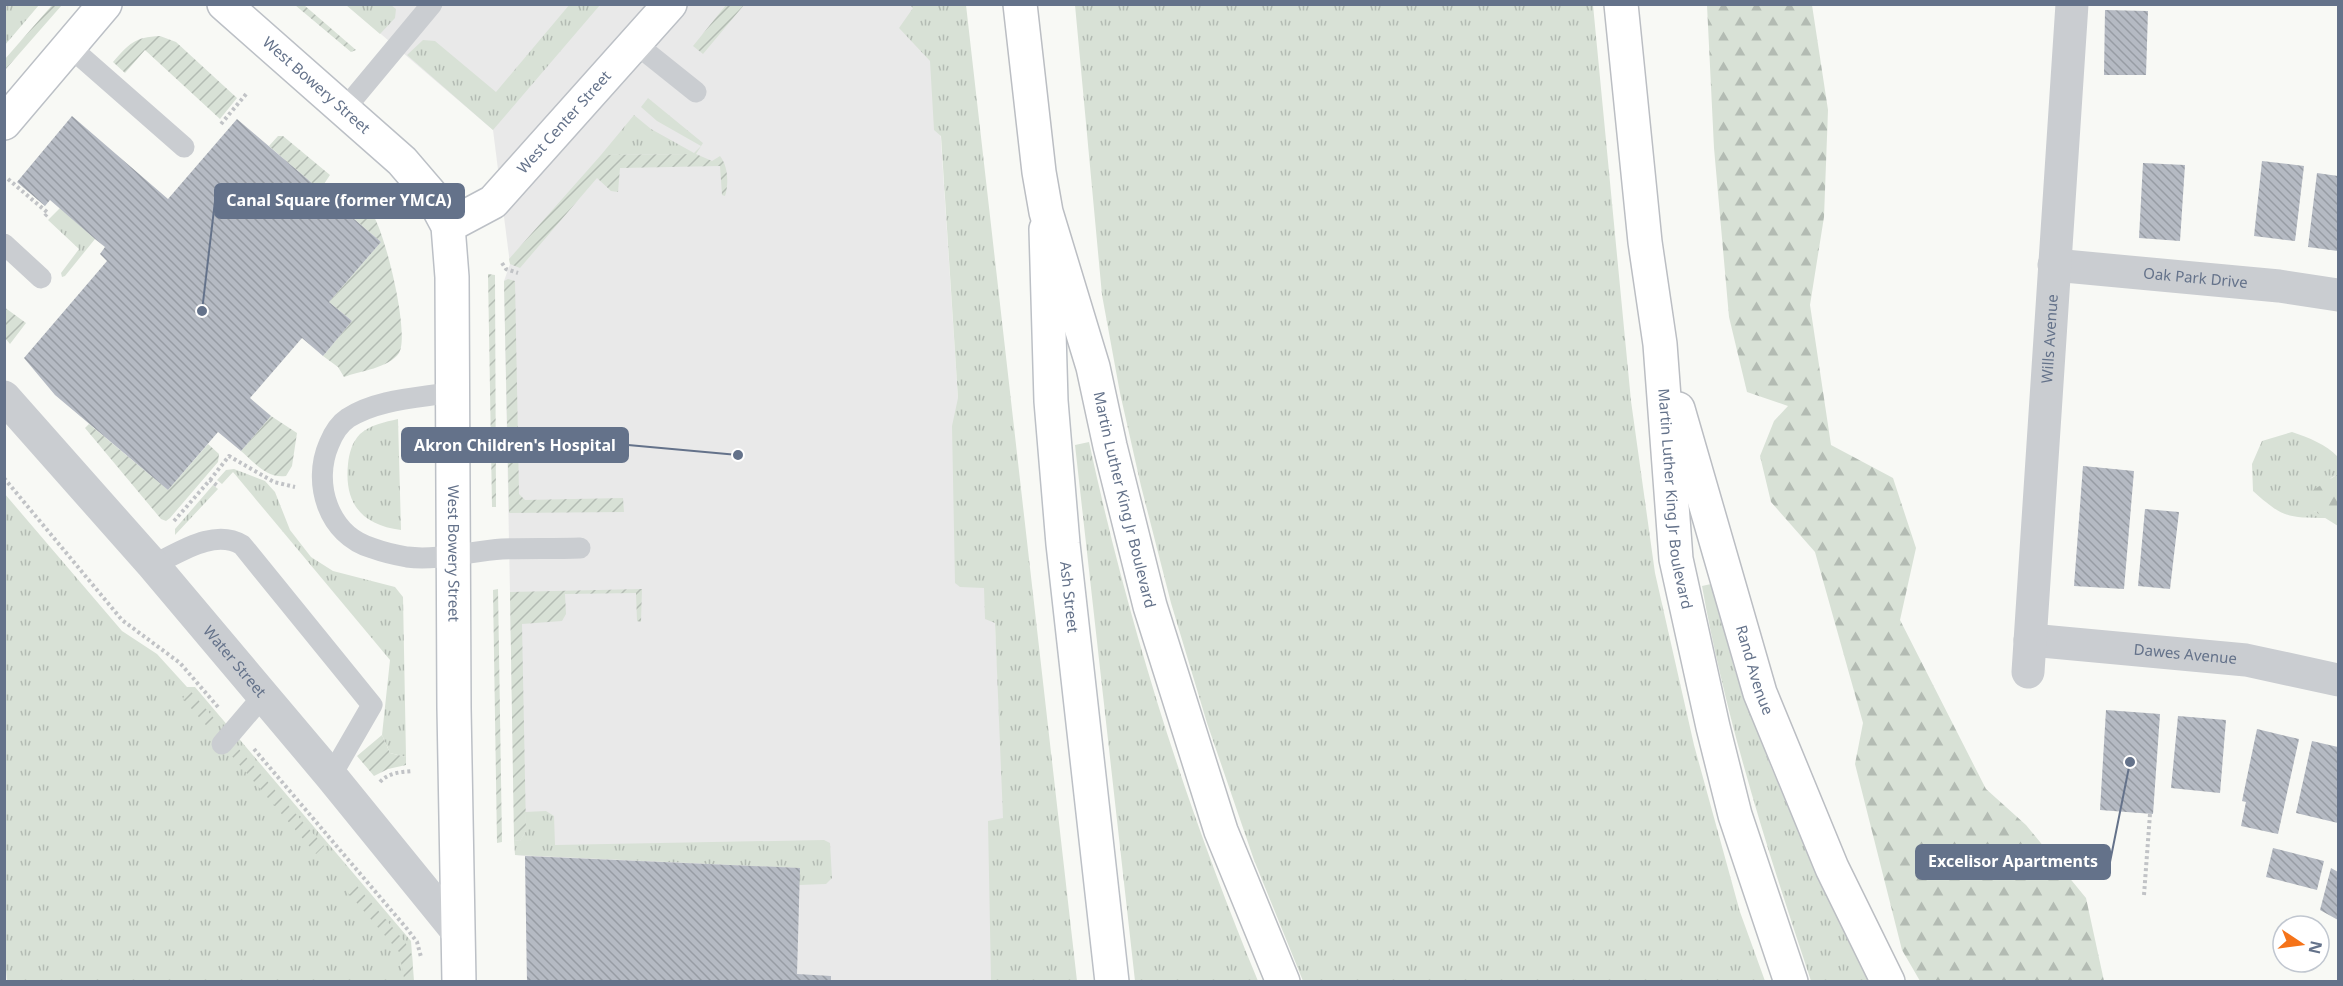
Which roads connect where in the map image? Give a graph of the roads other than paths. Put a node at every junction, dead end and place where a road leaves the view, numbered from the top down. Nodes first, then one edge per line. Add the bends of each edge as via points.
1 (105, 4) edge
2 (224, 4) edge
3 (432, 4) edge
4 (670, 4) edge
5 (1020, 4) edge
6 (1621, 4) edge
7 (2072, 4) edge
8 (636, 44) junction
9 (70, 47) junction
10 (696, 92) dead end
11 (343, 111) junction
12 (4, 123) edge
13 (184, 147) dead end
14 (1046, 212) junction
15 (448, 226) junction
16 (4, 244) edge
17 (2054, 265) junction
18 (41, 278) dead end
19 (2338, 295) edge
20 (1660, 344) junction
21 (453, 392) junction
22 (4, 397) edge
23 (580, 548) dead end
24 (454, 555) junction
25 (153, 565) junction
26 (2030, 640) junction
27 (2028, 672) dead end
28 (2338, 680) edge
29 (263, 696) junction
30 (222, 744) dead end
31 (331, 776) junction
32 (457, 931) junction
33 (459, 981) edge
34 (1112, 981) edge
35 (1283, 981) edge
36 (1791, 981) edge
37 (1888, 981) edge

1 - 9 main road
2 - 11 main road, West Bowery Street
3 - 11 lane
4 - 8 main road, West Center Street
5 - 14 main road, Martin Luther King Jr Boulevard
6 - 20 main road, Martin Luther King Jr Boulevard via 1645,242
7 - 17 street, Wills Avenue
8 - 10 lane
8 - 15 main road, West Center Street via 493,202
9 - 12 main road
9 - 13 lane
11 - 15 main road, West Bowery Street via 402,161 432,196
14 - 34 main road, Ash Street via 1051,401 1063,544
14 - 35 main road, Martin Luther King Jr Boulevard via 1094,367 1144,584 1178,698 1221,831
15 - 21 main road, West Bowery Street
16 - 18 lane
17 - 19 street, Oak Park Drive
17 - 26 street, Wills Avenue
20 - 36 main road, Martin Luther King Jr Boulevard via 1676,559 1736,815
20 - 37 main road, Rand Avenue via 1760,693 1832,868
21 - 24 main road, West Bowery Street
21 - 24 lane via 383,403 347,419 334,432 322,472 323,493 332,517 347,536 369,548 408,557
22 - 25 street, Water Street
23 - 24 lane via 501,549
24 - 32 main road, West Bowery Street
25 - 29 street, Water Street
25 - 31 lane via 213,538 242,545 372,705
26 - 27 street, Wills Avenue
26 - 28 street, Dawes Avenue via 2246,660
29 - 30 lane
29 - 31 street, Water Street
31 - 32 street, Water Street
32 - 33 main road, West Bowery Street

